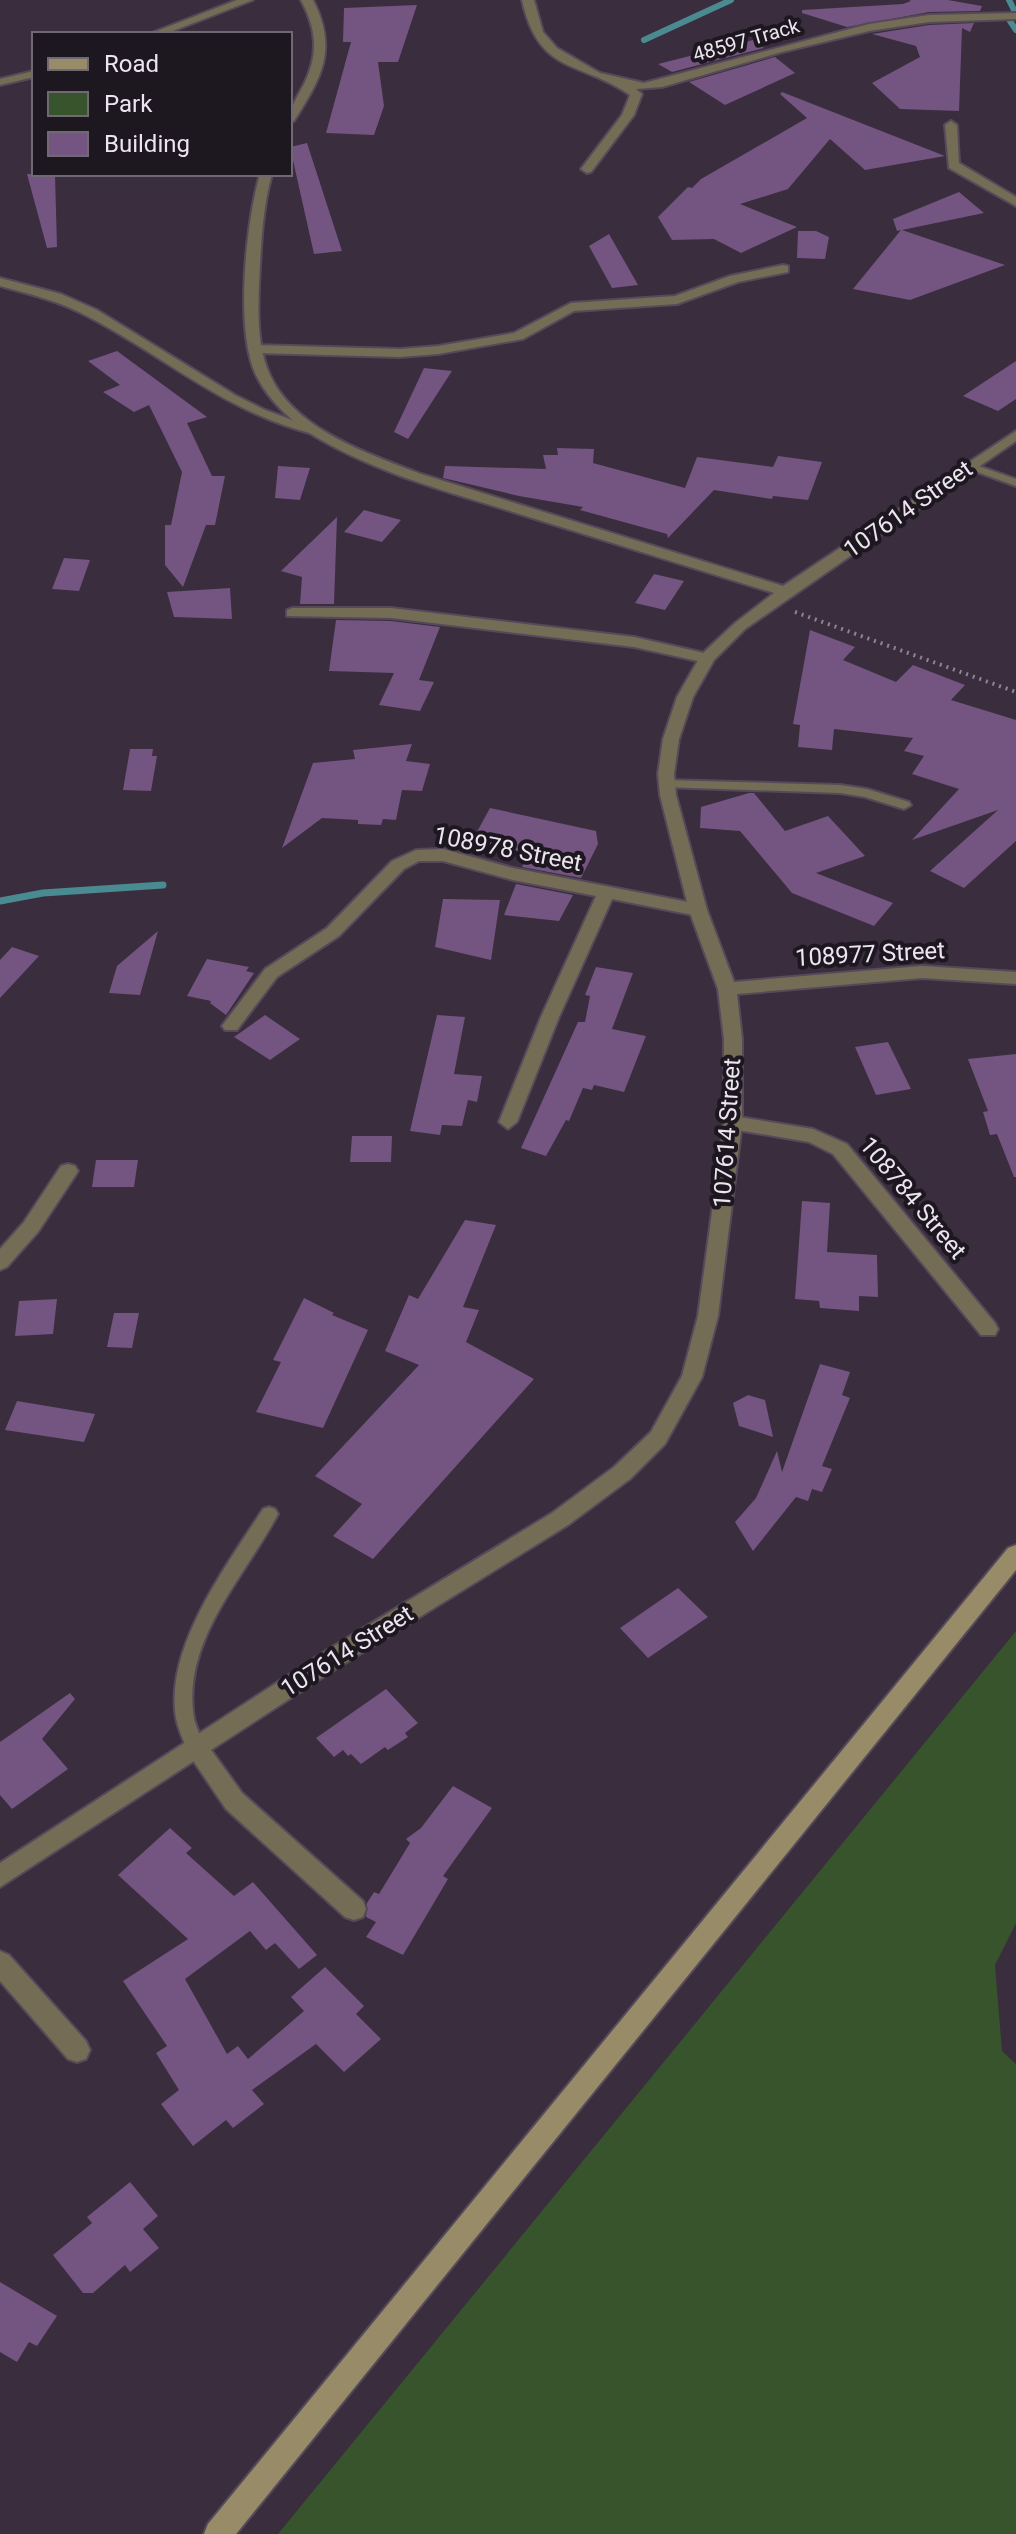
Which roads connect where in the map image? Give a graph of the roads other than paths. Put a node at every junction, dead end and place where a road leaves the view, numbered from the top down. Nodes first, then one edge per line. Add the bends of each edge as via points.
1 (247, 0) edge
2 (307, 0) edge
3 (528, 0) edge
4 (1016, 16) edge
5 (160, 32) edge
6 (32, 74) edge
7 (0, 82) edge
8 (623, 85) junction
9 (292, 115) edge
10 (951, 125) dead end
11 (587, 169) dead end
12 (265, 176) edge
13 (1016, 202) edge
14 (783, 269) dead end
15 (0, 282) edge
16 (255, 349) junction
17 (313, 430) junction
18 (1016, 435) edge
19 (970, 466) junction
20 (1016, 483) edge
21 (785, 592) junction
22 (292, 613) dead end
23 (707, 658) junction
24 (667, 784) junction
25 (904, 805) dead end
26 (606, 893) junction
27 (698, 910) junction
28 (1016, 978) edge
29 (727, 989) junction
30 (231, 1026) dead end
31 (508, 1122) dead end
32 (733, 1123) junction
33 (68, 1171) dead end
34 (0, 1262) edge
35 (988, 1329) dead end
36 (269, 1514) dead end
37 (1016, 1554) edge
38 (196, 1747) junction
39 (0, 1876) edge
40 (354, 1909) dead end
41 (0, 1963) edge
42 (77, 2050) dead end
43 (218, 2534) edge

1 - 5 street
2 - 9 street via 322,42 320,67
3 - 8 street, 48597 Track via 543,42
4 - 8 street, 48597 Track via 892,23 810,40 647,87
6 - 7 street
8 - 11 street via 636,94 635,102
10 - 13 street via 953,165
12 - 16 street via 254,254
14 - 16 street via 677,300 571,307 518,336 438,350
15 - 17 street via 92,313 246,406
16 - 17 street via 275,395
17 - 21 street via 416,477
18 - 19 street, 107614 Street
19 - 20 lane
19 - 21 street, 107614 Street
21 - 23 street, 107614 Street
22 - 23 street via 391,613 634,642
23 - 24 street, 107614 Street via 685,697 671,739
24 - 25 lane via 840,789
24 - 27 street, 107614 Street
26 - 27 street, 108978 Street
26 - 30 street, 108978 Street via 443,855 406,859 333,932 271,973
26 - 31 street
27 - 29 street, 107614 Street
28 - 29 street, 108977 Street via 922,972
29 - 32 street, 107614 Street
32 - 35 street, 108784 Street via 813,1136 840,1149
32 - 38 street, 107614 Street via 708,1316 692,1377 658,1438 622,1473 560,1519
33 - 34 street
36 - 38 lane via 210,1608 194,1649 182,1696 183,1715
37 - 43 main road
38 - 39 street, 107614 Street
38 - 40 street via 234,1801
41 - 42 street

